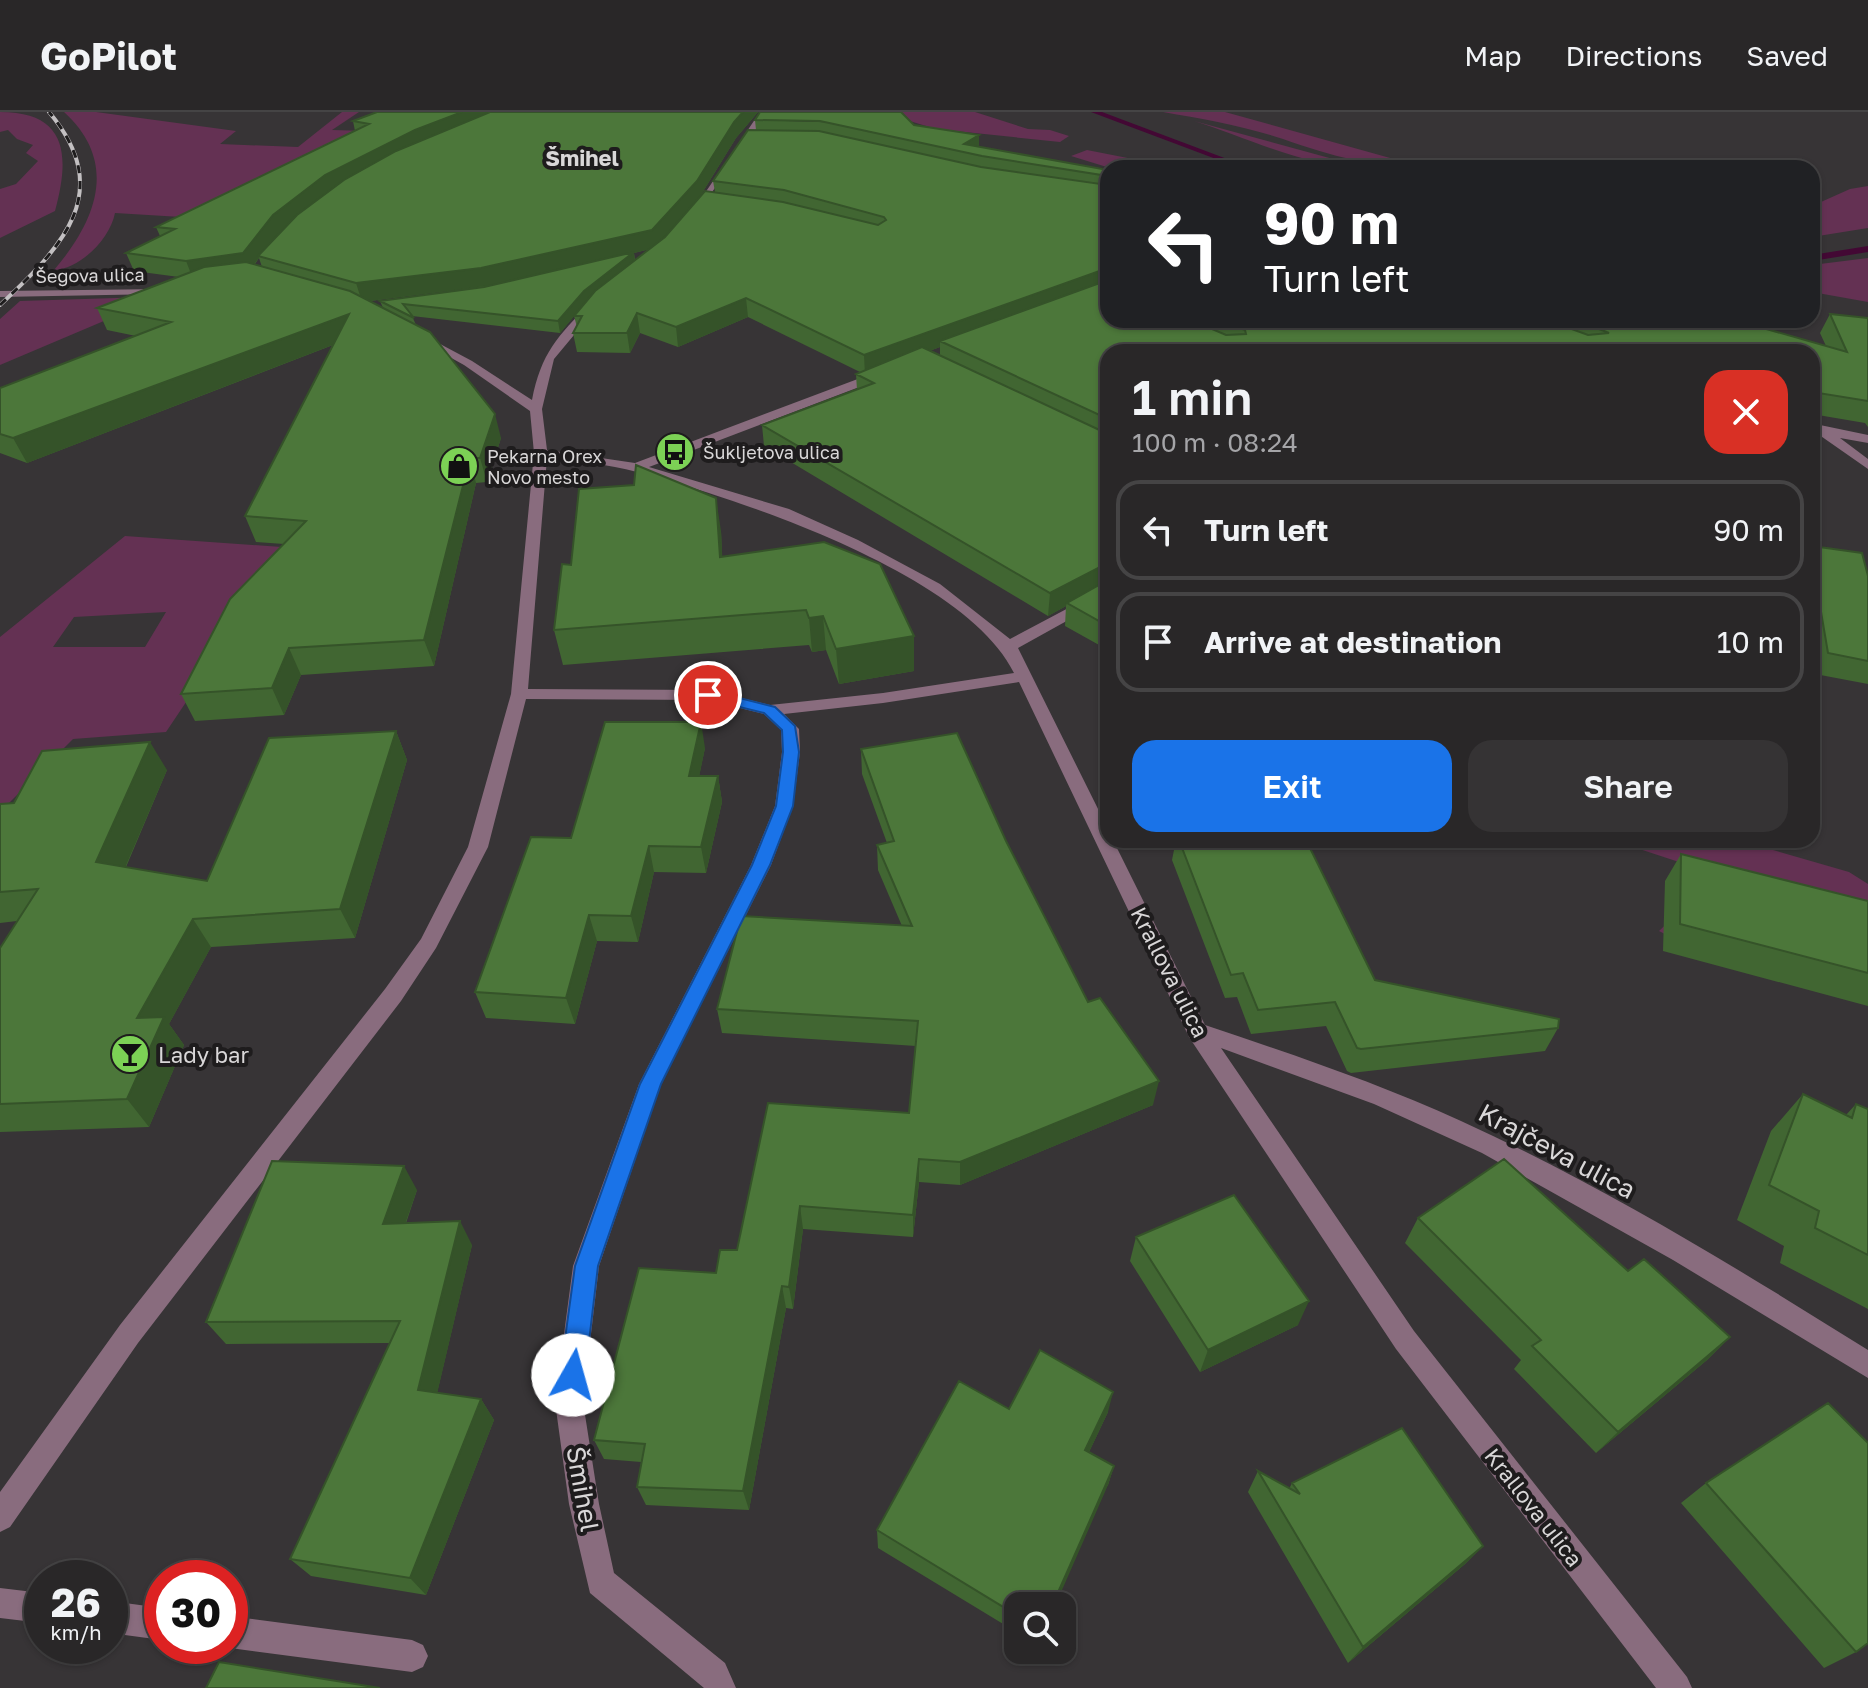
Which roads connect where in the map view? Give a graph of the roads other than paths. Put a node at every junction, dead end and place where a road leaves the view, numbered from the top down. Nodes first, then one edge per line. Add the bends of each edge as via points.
1 (764, 112) edge
2 (742, 140) junction
3 (758, 141) edge
4 (704, 202) junction
5 (717, 203) edge
6 (680, 229) edge
7 (175, 290) edge
8 (0, 294) edge
9 (604, 297) edge
10 (410, 333) edge
11 (890, 370) edge
12 (536, 409) junction
13 (1820, 429) edge
14 (1820, 431) edge
15 (1868, 439) edge
16 (541, 453) junction
17 (1868, 465) edge
18 (636, 467) junction
19 (1100, 596) edge
20 (1009, 646) junction
21 (1022, 677) junction
22 (519, 694) junction
23 (770, 710) junction
24 (1100, 835) edge
25 (1107, 848) edge
26 (1197, 1031) junction
27 (1868, 1365) edge
28 (0, 1517) edge
29 (0, 1603) edge
30 (24, 1606) edge
31 (248, 1634) edge
32 (412, 1656) dead end
33 (720, 1688) edge
34 (1676, 1688) edge

1 - 2 street
2 - 3 street
2 - 4 street
4 - 5 street
4 - 6 street
7 - 8 street, Šegova ulica
9 - 12 street via 548,359
10 - 12 street via 468,363
11 - 18 street
12 - 16 street
13 - 15 street
14 - 17 street
16 - 18 street, Krallova ulica
16 - 22 street
18 - 20 street, Krallova ulica via 784,512 853,543 935,587
19 - 20 street
20 - 21 street, Krallova ulica
21 - 23 street
21 - 24 street, Krallova ulica
22 - 23 street via 708,695
22 - 28 street via 478,847 429,943 129,1334
23 - 33 street, Šmihel via 790,729 784,806 761,865 650,1084 586,1266 569,1402 601,1582 714,1674
25 - 26 street, Krallova ulica
26 - 27 street, Krajčeva ulica via 1328,1076 1488,1145 1764,1298
26 - 34 street, Krallova ulica via 1405,1340
29 - 30 street
31 - 32 street

